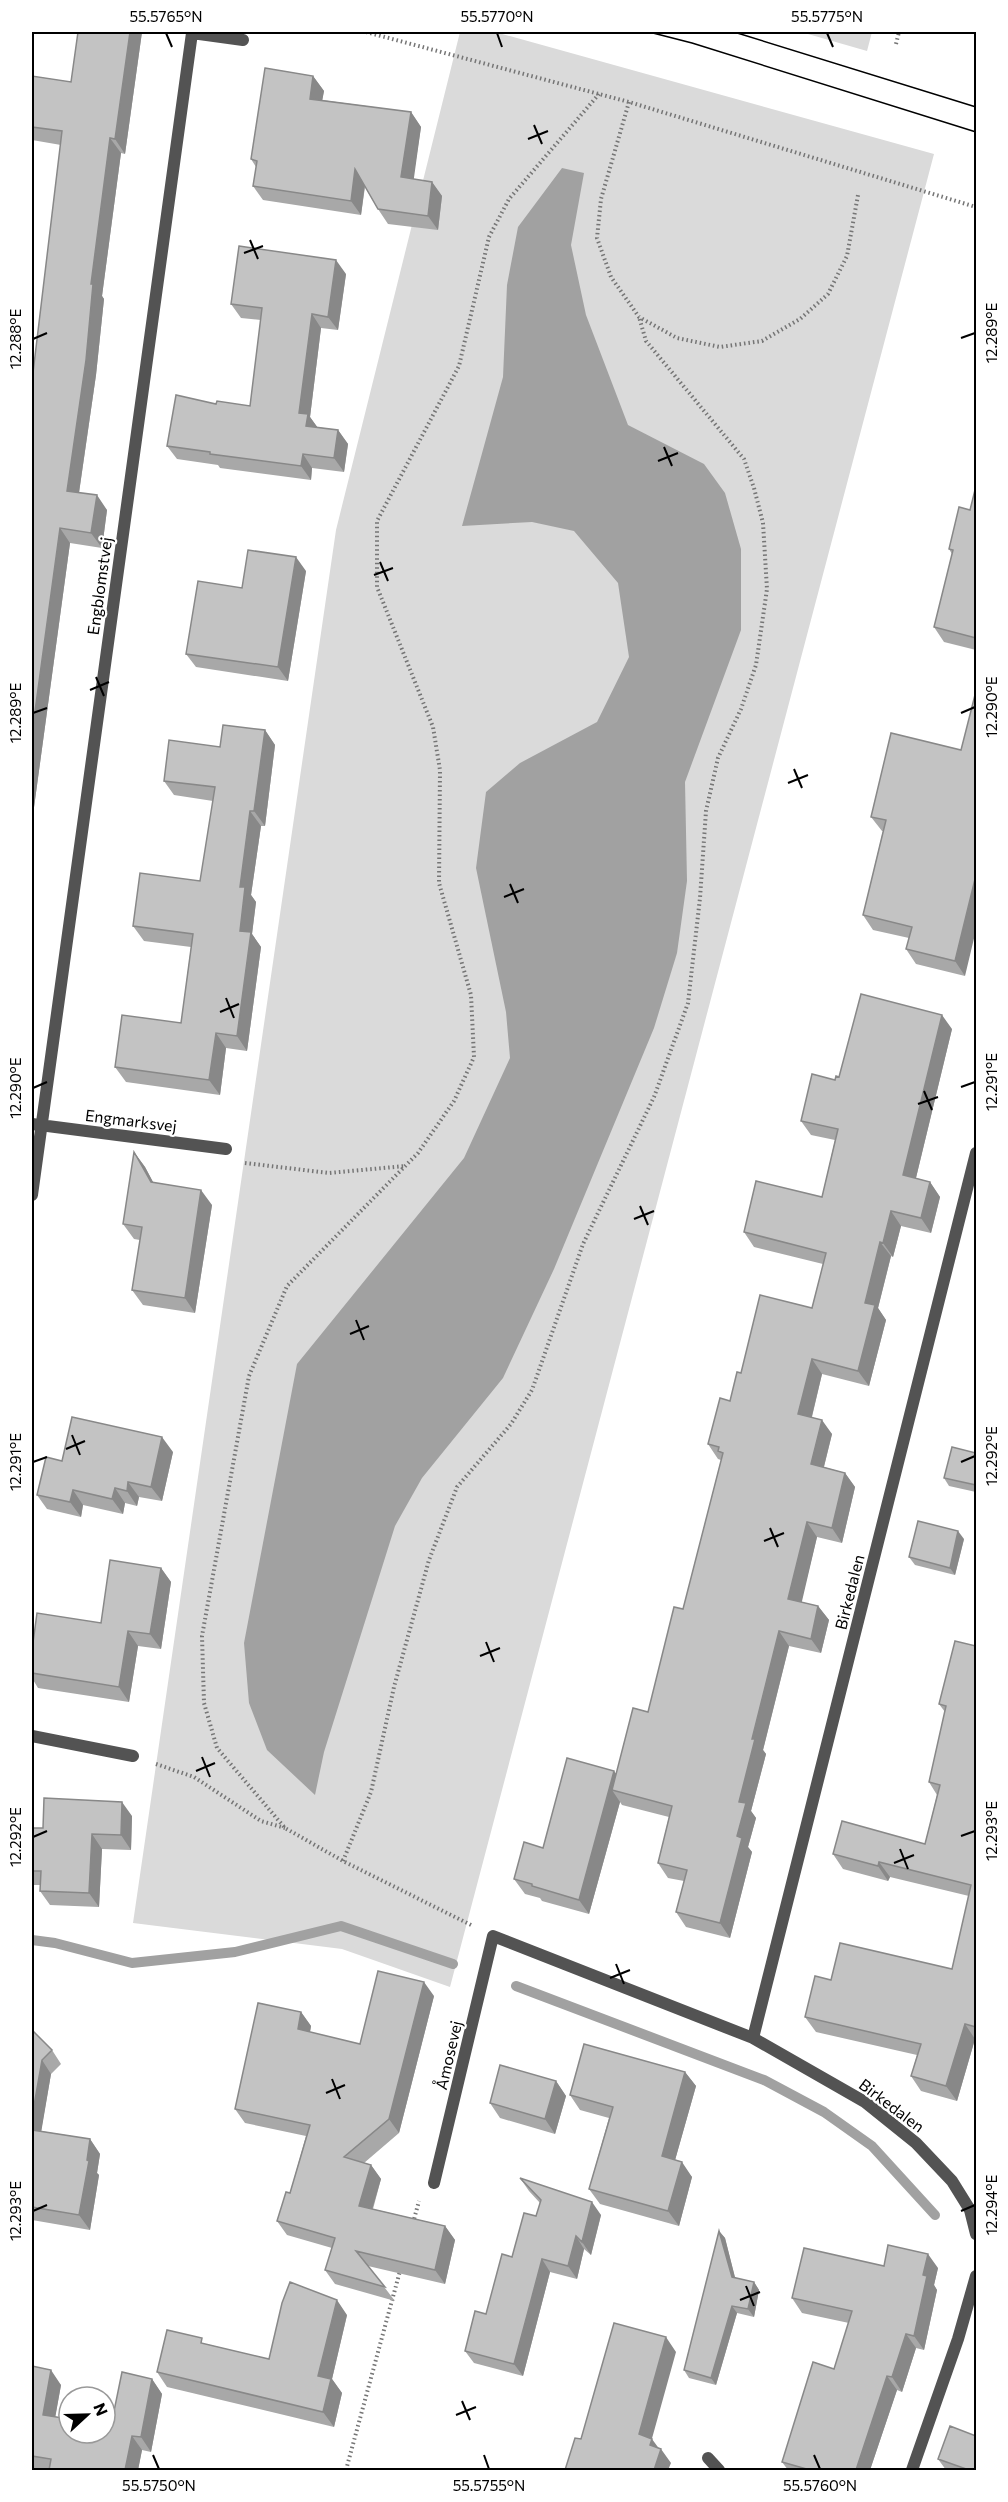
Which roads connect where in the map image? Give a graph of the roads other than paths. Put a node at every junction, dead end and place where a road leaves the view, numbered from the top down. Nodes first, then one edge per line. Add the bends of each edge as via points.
1 (243, 40) dead end
2 (36, 1124) edge
3 (226, 1149) road end
4 (976, 1153) edge
5 (32, 1195) edge
6 (32, 1736) edge
7 (133, 1756) road end
8 (494, 1936) joint
9 (753, 2038) junction
10 (434, 2183) road end
11 (976, 2234) edge
12 (976, 2276) edge
13 (708, 2458) dead end
14 (719, 2470) edge
15 (912, 2470) edge

1 - 2 street, Engblomstvej via 192,33
2 - 3 street, Engmarksvej
2 - 5 street, Engblomstvej
4 - 9 street, Birkedalen
6 - 7 street
8 - 9 street, Birkedalen
8 - 10 street, Åmosevej
9 - 11 street, Birkedalen via 865,2102 916,2143 952,2181 970,2210
12 - 15 street
13 - 14 street

